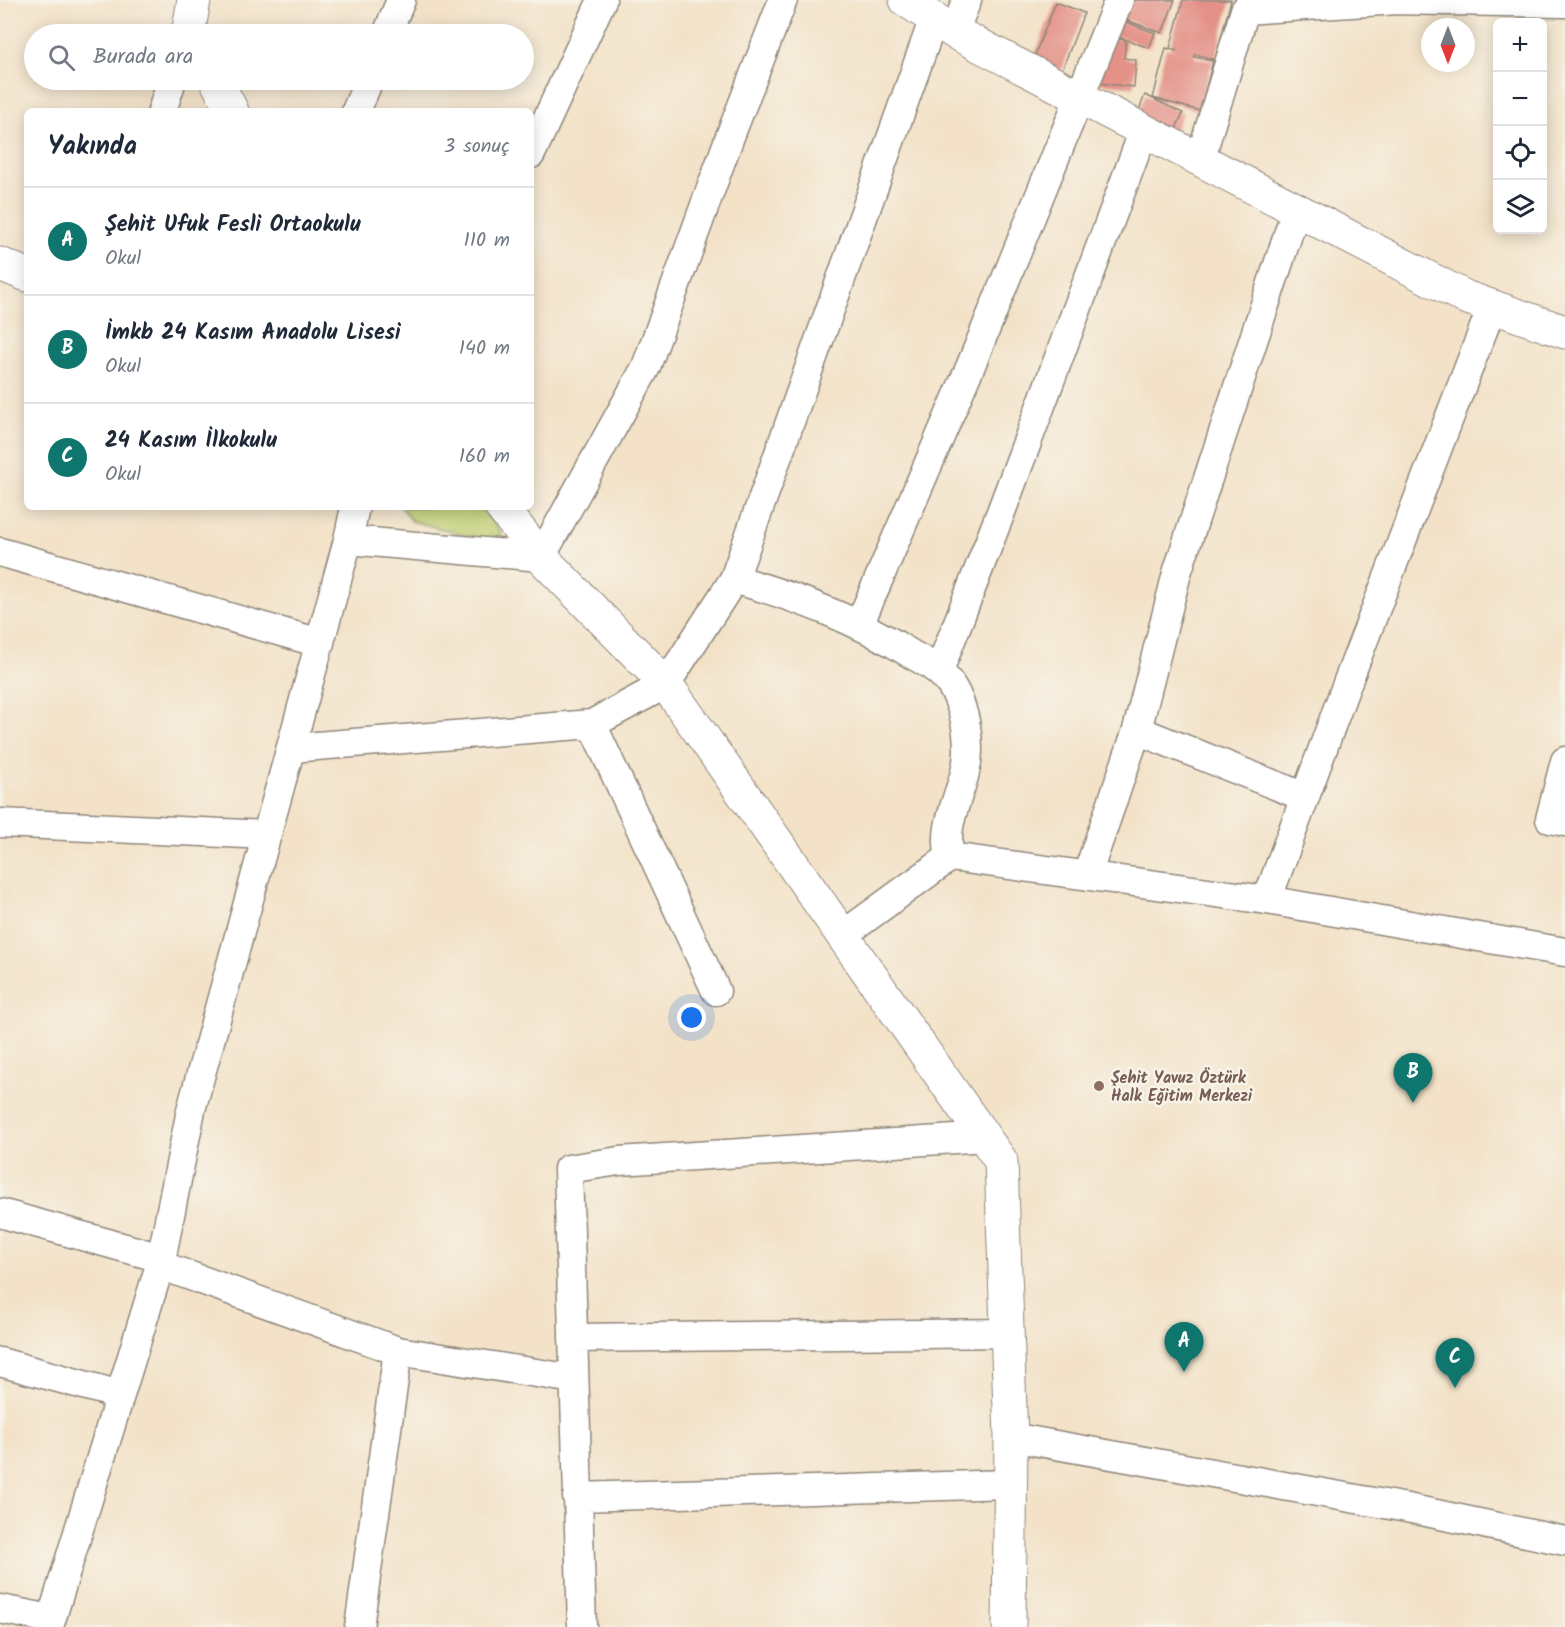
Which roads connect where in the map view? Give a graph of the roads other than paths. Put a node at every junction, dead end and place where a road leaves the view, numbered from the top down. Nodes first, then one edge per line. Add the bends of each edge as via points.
1 (401, 0) edge
2 (602, 0) edge
3 (783, 0) edge
4 (906, 0) edge
5 (968, 0) edge
6 (1119, 0) edge
7 (1387, 0) edge
8 (1398, 0) edge
9 (1509, 1) edge
10 (1565, 3) edge
11 (1242, 5) edge
12 (391, 24) edge
13 (944, 25) junction
14 (169, 90) edge
15 (221, 90) edge
16 (365, 90) edge
17 (1080, 97) junction
18 (163, 108) edge
19 (230, 108) edge
20 (357, 108) edge
21 (1144, 130) junction
22 (534, 147) edge
23 (1200, 160) junction
24 (1296, 210) junction
25 (0, 264) edge
26 (24, 273) edge
27 (1492, 307) junction
28 (1565, 332) edge
29 (354, 510) edge
30 (503, 510) edge
31 (348, 540) junction
32 (0, 552) edge
33 (541, 557) junction
34 (734, 579) junction
35 (859, 625) junction
36 (320, 643) junction
37 (939, 671) junction
38 (666, 684) junction
39 (592, 724) junction
40 (1137, 730) junction
41 (291, 748) junction
42 (1565, 761) edge
43 (1305, 797) junction
44 (1565, 822) edge
45 (0, 824) edge
46 (267, 835) junction
47 (950, 857) junction
48 (1087, 875) junction
49 (1268, 900) junction
50 (843, 935) junction
51 (1565, 952) edge
52 (716, 991) dead end
53 (986, 1137) junction
54 (0, 1213) edge
55 (161, 1262) junction
56 (1007, 1333) junction
57 (573, 1338) junction
58 (398, 1351) junction
59 (0, 1362) edge
60 (574, 1379) junction
61 (120, 1395) junction
62 (1011, 1437) junction
63 (1010, 1484) junction
64 (578, 1497) junction
65 (1565, 1541) edge
66 (0, 1609) edge
67 (50, 1623) edge
68 (359, 1627) edge
69 (582, 1627) edge
70 (1009, 1627) edge

1 - 12 street
2 - 22 street
3 - 33 street via 646,367
4 - 13 main road
5 - 13 street
6 - 17 street
7 - 8 street
8 - 9 street
8 - 11 street
9 - 10 street
11 - 23 street
13 - 17 main road
13 - 34 street
14 - 18 street
15 - 19 main road
16 - 20 street
17 - 21 main road
17 - 35 street
21 - 23 main road
21 - 37 street
23 - 24 main road
24 - 27 main road via 1465,297
24 - 40 street via 1177,573
25 - 26 main road
27 - 28 main road
27 - 43 street
29 - 31 street
30 - 33 main road
31 - 33 street
31 - 36 street
32 - 36 street
33 - 38 main road
34 - 35 street via 777,591
34 - 38 street
35 - 37 street
36 - 41 street
37 - 47 street via 957,699 967,733 967,769 948,831
38 - 39 street
38 - 50 main road
39 - 41 street
39 - 52 street
40 - 43 street
40 - 48 street
41 - 46 street
42 - 44 street via 1550,819
43 - 49 street
45 - 46 street
46 - 55 street via 191,1110
47 - 48 street
47 - 50 street
48 - 49 street
49 - 51 street
50 - 53 main road
53 - 56 main road via 1001,1161
53 - 57 street via 619,1161 568,1169
54 - 55 street
55 - 58 street
55 - 61 street
56 - 57 street
56 - 62 main road
57 - 60 street
58 - 60 street
58 - 68 street
59 - 61 street
60 - 64 street
61 - 67 street
62 - 63 main road
62 - 65 street via 1407,1508
63 - 64 street
63 - 70 main road
64 - 69 street
66 - 67 street

